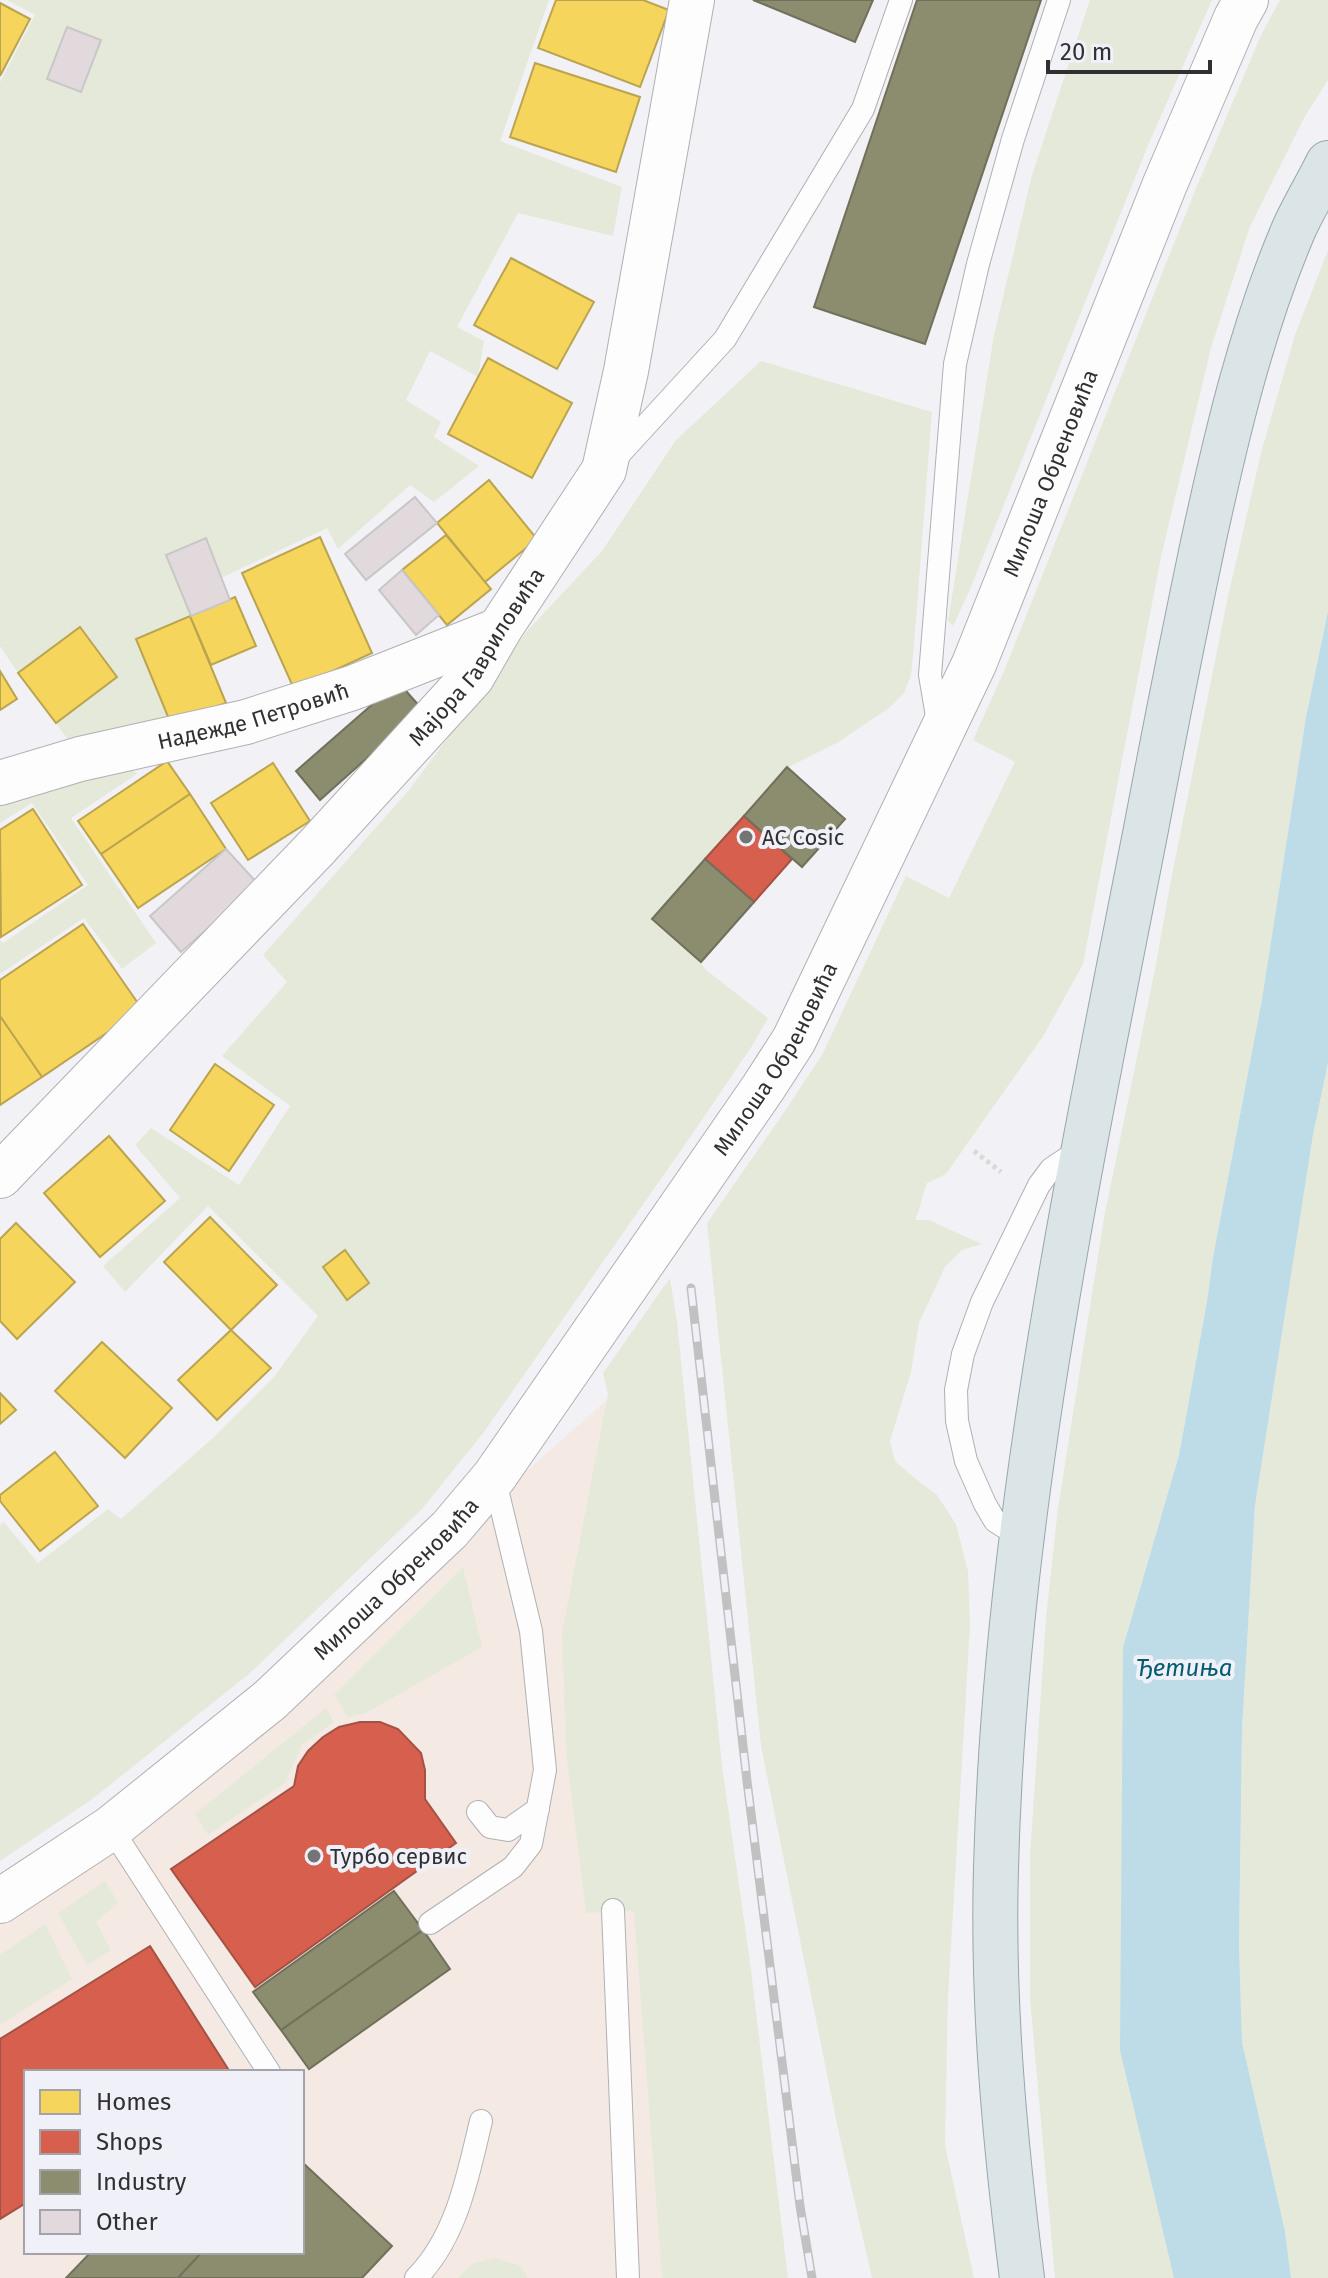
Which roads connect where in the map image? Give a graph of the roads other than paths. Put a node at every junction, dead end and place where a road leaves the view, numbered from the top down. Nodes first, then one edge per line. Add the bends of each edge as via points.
1 (692, 0) edge
2 (901, 0) edge
3 (1059, 0) edge
4 (1246, 0) edge
5 (1328, 163) edge
6 (604, 470) junction
7 (499, 630) junction
8 (941, 737) junction
9 (0, 783) edge
10 (1085, 1147) junction
11 (0, 1176) edge
12 (494, 1477) junction
13 (1020, 1537) junction
14 (538, 1809) junction
15 (478, 1812) dead end
16 (111, 1828) junction
17 (0, 1901) edge
18 (613, 1910) dead end
19 (430, 1923) dead end
20 (268, 2070) edge
21 (481, 2121) dead end
22 (416, 2278) edge
23 (628, 2278) edge
24 (1022, 2278) edge

1 - 6 street, Мајора Гавриловића
2 - 6 lane via 863,109 725,339
3 - 8 lane via 1013,139 955,364 930,675
4 - 8 street, Милоша Обреновића via 1165,184
5 - 10 main road via 1294,230 1253,340 1223,451
6 - 7 street, Мајора Гавриловића
7 - 9 street, Надежде Петровић via 352,688 246,722 80,759
7 - 11 street, Мајора Гавриловића via 472,677 317,847
8 - 12 street, Милоша Обреновића via 794,1040
10 - 13 main road
10 - 13 lane via 1051,1169 1039,1185 982,1302 956,1390 966,1461 995,1521
12 - 14 lane via 531,1631 545,1770
12 - 16 street, Милоша Обреновића via 450,1529 270,1700
13 - 24 main road via 995,1871 998,2013
14 - 15 lane via 508,1830 490,1827
14 - 19 lane via 531,1844 513,1867
16 - 17 street, Милоша Обреновића
16 - 20 lane
18 - 23 lane
21 - 22 lane via 450,2227

